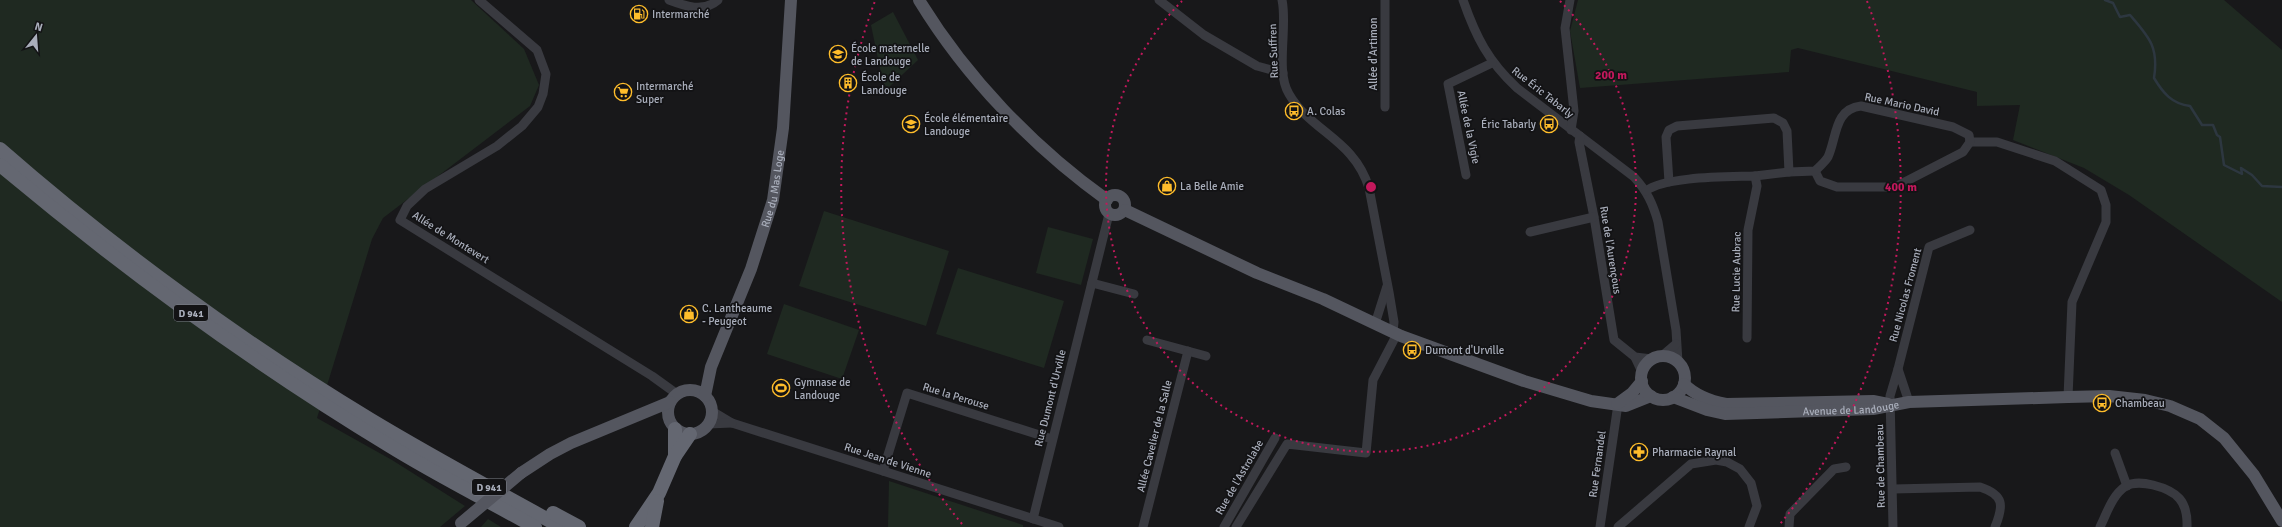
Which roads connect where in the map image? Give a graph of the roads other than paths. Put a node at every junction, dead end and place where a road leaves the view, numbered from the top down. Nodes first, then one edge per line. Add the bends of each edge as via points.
1 (479, 0) edge
2 (669, 0) edge
3 (718, 0) edge
4 (791, 0) edge
5 (919, 0) edge
6 (1159, 0) edge
7 (1282, 0) edge
8 (1385, 0) edge
9 (1463, 0) edge
10 (1570, 0) edge
11 (1492, 63) junction
12 (1283, 72) junction
13 (1385, 107) dead end
14 (1571, 130) junction
15 (1580, 136) junction
16 (1970, 142) junction
17 (0, 149) edge
18 (0, 165) edge
19 (1815, 171) junction
20 (1789, 172) junction
21 (1466, 174) dead end
22 (1755, 176) junction
23 (1669, 182) junction
24 (1646, 191) junction
25 (1106, 200) junction
26 (1125, 210) junction
27 (1109, 214) junction
28 (1594, 217) junction
29 (1970, 230) dead end
30 (1530, 232) dead end
31 (1092, 283) junction
32 (1387, 283) junction
33 (1134, 294) dead end
34 (1375, 324) junction
35 (1395, 333) junction
36 (1747, 338) dead end
37 (1147, 340) dead end
38 (1676, 344) junction
39 (1188, 351) junction
40 (1206, 356) dead end
41 (1635, 357) junction
42 (1657, 358) junction
43 (1678, 362) junction
44 (711, 367) junction
45 (1898, 369) junction
46 (1642, 376) junction
47 (1684, 384) junction
48 (690, 390) junction
49 (705, 396) junction
50 (1651, 396) junction
51 (1673, 397) junction
52 (2068, 397) junction
53 (673, 398) junction
54 (1909, 402) junction
55 (1617, 404) junction
56 (1891, 404) junction
57 (712, 410) junction
58 (651, 411) junction
59 (732, 423) junction
60 (708, 424) junction
61 (673, 426) junction
62 (690, 434) junction
63 (1275, 438) dead end
64 (1052, 439) junction
65 (416, 446) junction
66 (2115, 453) dead end
67 (675, 456) junction
68 (1846, 467) dead end
69 (883, 471) junction
70 (2127, 486) junction
71 (1893, 489) junction
72 (659, 493) junction
73 (1033, 519) junction
74 (2282, 520) edge
75 (525, 523) edge
76 (458, 525) edge
77 (535, 527) edge
78 (561, 527) edge
79 (579, 527) edge
80 (636, 527) edge
81 (652, 527) edge
82 (1059, 527) edge
83 (1143, 527) edge
84 (1224, 527) edge
85 (1236, 527) edge
86 (1600, 527) edge
87 (1618, 527) edge
88 (1749, 527) edge
89 (1789, 527) edge
90 (1893, 527) edge
91 (1995, 527) edge
92 (2100, 527) edge
93 (2187, 527) edge

1 - 53 street, Allée de Montevert via 537,50 546,74 543,94 538,107 522,126 497,146 425,189 406,206 400,220 652,376
2 - 3 street via 693,8 705,7
4 - 44 main road, Rue du Mas Loge via 783,128 773,200 750,269
5 - 25 main road via 969,71 1008,113 1059,161
6 - 12 street via 1204,35 1257,66
7 - 12 street, Rue Suffren
8 - 13 street, Allée d'Artimon
9 - 11 street, Rue Éric Tabarly
10 - 14 street via 1564,28 1574,111
11 - 14 street, Rue Éric Tabarly via 1517,88
11 - 21 street, Allée de la Vigie via 1448,84
12 - 32 street, Rue Suffren via 1288,93 1297,105 1353,156 1364,171
14 - 15 street, Rue Éric Tabarly
15 - 24 street, Rue Éric Tabarly via 1634,177
15 - 28 street, Rue de l'Aurençous via 1579,142
16 - 19 street via 1963,152 1895,187 1837,187 1820,181
16 - 19 street, Rue Mario David via 1969,135 1953,127 1861,106 1851,107 1839,122 1827,159
16 - 52 street via 1997,142 2055,161 2101,190 2106,205 2106,222 2072,302
17 - 65 highway, D 941 via 65,203 196,303 298,374
18 - 75 highway, D 941 via 135,274 290,383 392,447
19 - 20 street
20 - 22 street
20 - 23 street via 1787,131 1783,123 1774,118 1700,124 1677,126 1669,130 1666,137
22 - 23 street
22 - 36 street, Rue Lucie Aubrac via 1757,186 1748,230
23 - 24 street
24 - 38 street, Rue Éric Tabarly via 1658,222 1676,330
25 - 26 main road via 1112,195 1119,195 1124,200
25 - 27 main road
26 - 27 main road via 1120,215
26 - 34 main road via 1257,273 1323,299
27 - 31 street, Rue Dumont d'Urville
28 - 30 street
28 - 41 street, Rue de l'Aurençous via 1614,340
29 - 45 street, Rue Nicolas Froment via 1929,247
31 - 33 street
31 - 64 street, Rue Dumont d'Urville
32 - 34 street, Rue Suffren
32 - 35 street, Rue Suffren
34 - 35 main road
35 - 55 main road via 1524,381 1591,401
35 - 85 street, Rue de l'Astrolabe via 1373,380 1366,453 1286,444
37 - 39 street
38 - 42 street
38 - 43 street, Rue Éric Tabarly
39 - 40 street
39 - 83 street, Allée Cavelier de la Salle
41 - 42 street
41 - 46 street, Rue de l'Aurençous
42 - 43 main road
42 - 46 main road
43 - 47 main road via 1684,372
44 - 48 main road, Rue du Mas Loge
44 - 49 main road, Rue du Mas Loge
45 - 54 street
45 - 56 street, Rue Nicolas Froment via 1890,396
46 - 50 main road via 1643,387
46 - 55 main road via 1632,393
47 - 51 main road
47 - 56 main road, Avenue de Landouge via 1710,401 1726,404 1873,401
48 - 49 main road
48 - 53 main road
49 - 57 main road
50 - 51 main road via 1661,399
50 - 55 main road via 1626,406
51 - 56 main road, Avenue de Landouge via 1725,414 1873,409
52 - 54 main road
52 - 74 main road via 2109,396 2145,400 2170,406 2200,419 2224,438 2242,459
53 - 58 main road
53 - 61 main road via 668,413
54 - 56 main road
55 - 86 street, Rue Fernandel
56 - 71 street, Rue de Chambeau
57 - 59 street, Rue Jean de Vienne
57 - 60 main road
58 - 61 main road
58 - 76 main road, bridge via 640,413 571,442 521,473
59 - 60 street
59 - 69 street, Rue Jean de Vienne
60 - 62 main road via 699,432
61 - 62 main road
61 - 67 highway
62 - 67 highway
63 - 84 street, Rue de l'Astrolabe
64 - 69 street, Rue la Perouse via 907,393
64 - 73 street, Rue Dumont d'Urville
65 - 78 highway, D 941
65 - 79 highway via 466,466
66 - 70 street
67 - 72 highway
68 - 89 street via 1834,469 1790,514
69 - 73 street, Rue Jean de Vienne
70 - 92 street via 2114,498
70 - 93 street via 2144,483 2170,489 2182,500 2188,513
71 - 90 street, Rue de Chambeau
71 - 91 street via 1980,487 1994,491 2000,498 2001,507
72 - 80 highway
72 - 81 highway
73 - 82 street, Rue Jean de Vienne
75 - 77 highway, D 941
87 - 88 street via 1690,464 1716,460 1740,469 1751,483 1757,506

